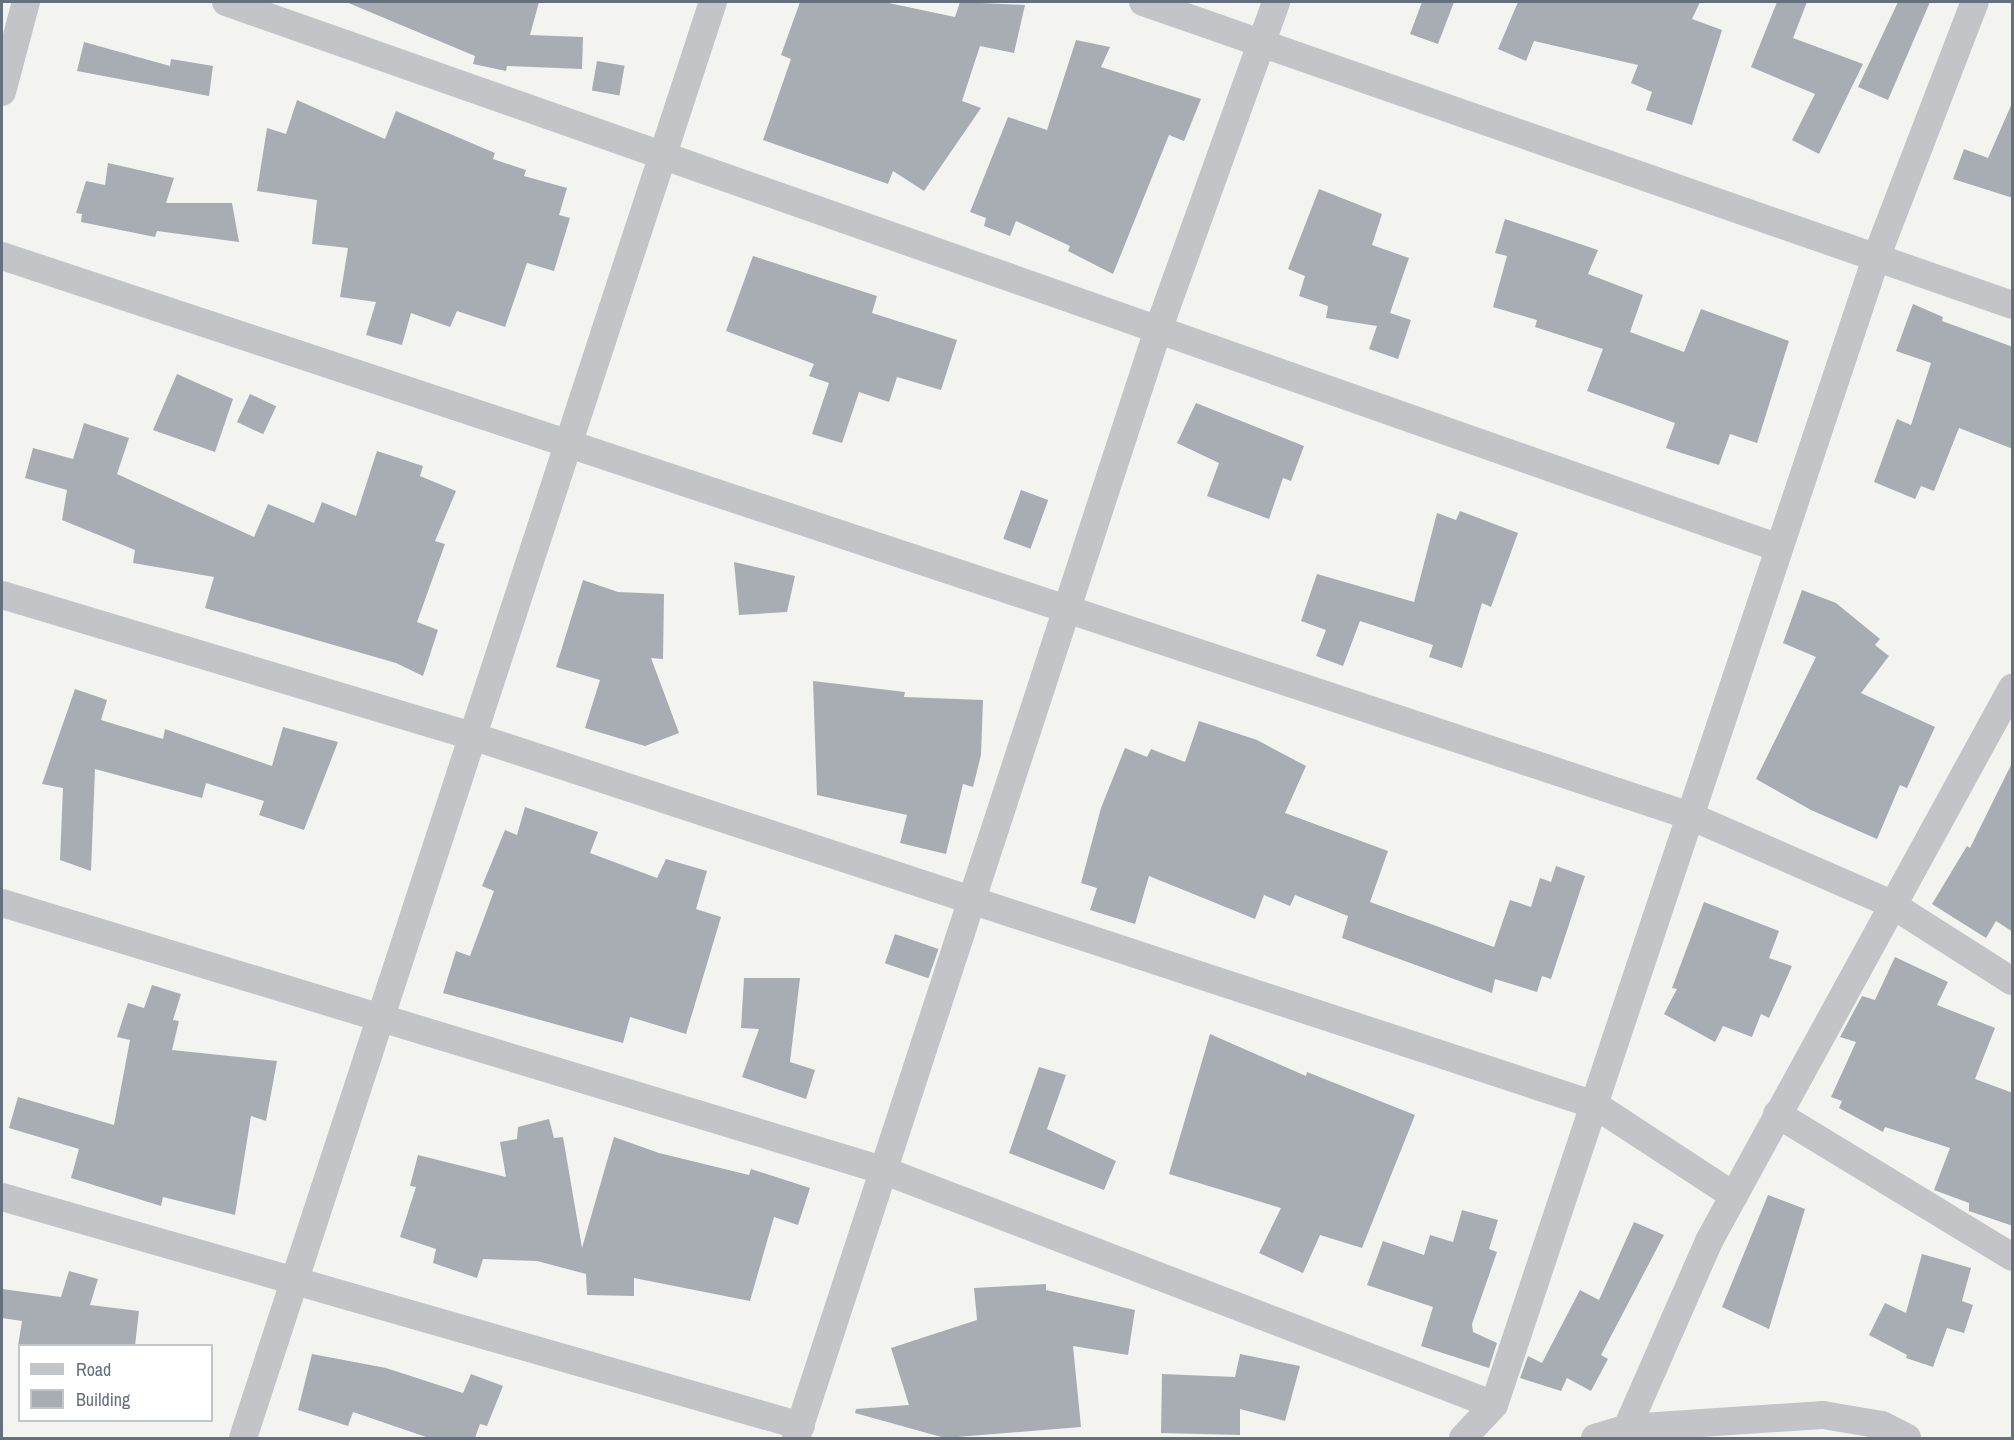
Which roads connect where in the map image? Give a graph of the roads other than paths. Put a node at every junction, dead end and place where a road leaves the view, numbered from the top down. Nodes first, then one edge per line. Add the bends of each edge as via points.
1 (26, 2) edge
2 (226, 2) edge
3 (713, 2) edge
4 (1143, 2) edge
5 (1276, 2) edge
6 (1975, 2) edge
7 (1260, 42) junction
8 (2, 92) edge
9 (660, 156) junction
10 (2, 256) edge
11 (1876, 258) junction
12 (2013, 305) edge
13 (1157, 333) junction
14 (567, 443) junction
15 (1779, 548) junction
16 (2, 595) edge
17 (1070, 610) junction
18 (2013, 688) edge
19 (2004, 723) edge
20 (472, 736) junction
21 (1690, 816) junction
22 (2, 903) edge
23 (1891, 904) junction
24 (2013, 981) edge
25 (380, 1020) junction
26 (1595, 1106) junction
27 (1777, 1114) junction
28 (885, 1171) junction
29 (1734, 1196) junction
30 (2, 1197) edge
31 (2013, 1257) edge
32 (295, 1281) junction
33 (1494, 1405) junction
34 (1627, 1428) junction
35 (799, 1432) edge
36 (243, 1438) edge
37 (1463, 1438) edge
38 (1594, 1438) edge
39 (1907, 1438) edge

1 - 8 street
2 - 9 street
3 - 9 street
4 - 7 street
5 - 7 street
6 - 11 street
7 - 11 street
7 - 13 street
9 - 13 street
9 - 14 street
10 - 14 street
11 - 12 street
11 - 15 street
13 - 15 street
13 - 17 street
14 - 17 street
14 - 20 street
15 - 21 street
16 - 20 street
17 - 21 street
17 - 28 street
18 - 19 street
19 - 23 street
20 - 25 street
20 - 26 street
21 - 23 street
21 - 26 street
22 - 25 street
23 - 24 street
23 - 27 street
25 - 28 street
25 - 32 street
26 - 29 street
26 - 33 street
27 - 29 street
27 - 31 street
28 - 33 street
28 - 35 street
29 - 34 street
30 - 32 street
32 - 35 street
32 - 36 street
33 - 37 street
34 - 38 street
34 - 39 street via 1824,1415 1882,1425

